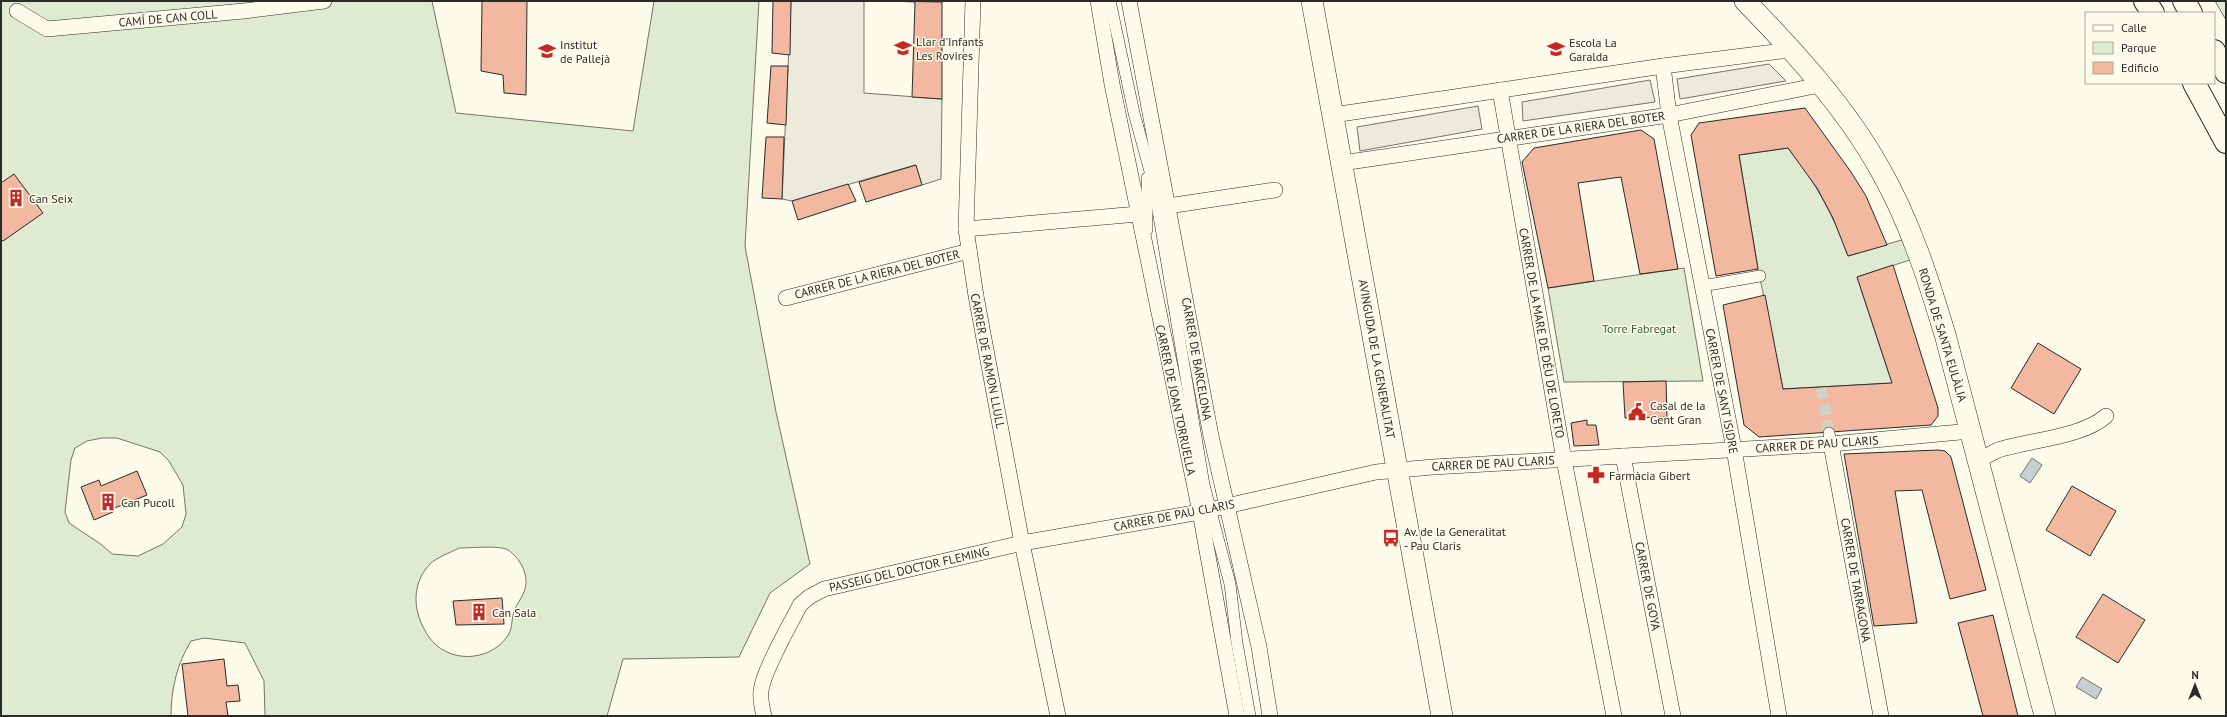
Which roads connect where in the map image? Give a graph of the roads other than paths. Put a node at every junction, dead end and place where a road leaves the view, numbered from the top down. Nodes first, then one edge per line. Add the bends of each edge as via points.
1 (324, 1) edge
2 (973, 1) edge
3 (1098, 1) edge
4 (1110, 1) edge
5 (1129, 1) edge
6 (1312, 1) edge
7 (1745, 1) edge
8 (2145, 1) edge
9 (2184, 1) edge
10 (17, 11) dead end
11 (2152, 12) edge
12 (2190, 12) edge
13 (1790, 50) junction
14 (2215, 54) edge
15 (1663, 66) junction
16 (2226, 72) edge
17 (2195, 84) edge
18 (1820, 85) junction
19 (1500, 90) junction
20 (1333, 115) junction
21 (1670, 115) junction
22 (1508, 137) junction
23 (2226, 142) edge
24 (1146, 154) junction
25 (1342, 163) junction
26 (1275, 190) dead end
27 (1168, 206) junction
28 (1134, 214) junction
29 (966, 229) junction
30 (1147, 235) dead end
31 (969, 251) junction
32 (1760, 276) dead end
33 (1702, 286) junction
34 (786, 298) dead end
35 (1176, 367) junction
36 (2106, 416) dead end
37 (1971, 431) junction
38 (1830, 438) junction
39 (1734, 449) junction
40 (1623, 456) junction
41 (1564, 460) junction
42 (1979, 460) junction
43 (1396, 470) junction
44 (1226, 506) junction
45 (1206, 511) junction
46 (1022, 542) junction
47 (764, 716) edge
48 (1058, 716) edge
49 (1237, 716) edge
50 (1250, 716) edge
51 (1270, 716) edge
52 (1442, 716) edge
53 (1614, 716) edge
54 (1673, 716) edge
55 (1779, 716) edge
56 (1881, 716) edge
57 (2045, 716) edge

1 - 10 street, CAMÍ DE CAN COLL via 47,29
2 - 29 street, CARRER DE RAMON LLULL
3 - 28 street, CARRER DE JOAN TORRUELLA
4 - 24 street via 1134,113
5 - 27 street, CARRER DE BARCELONA
6 - 20 main road, AVINGUDA DE LA GENERALITAT
7 - 13 main road, RONDA DE SANTA EULÀLIA
8 - 11 highway
9 - 12 highway
13 - 15 street
13 - 18 main road, RONDA DE SANTA EULÀLIA
14 - 16 highway
15 - 19 street
15 - 21 street, CARRER DE SANT ISIDRE
17 - 23 highway
18 - 21 street, CARRER DE LA RIERA DEL BOTER
18 - 37 main road, RONDA DE SANTA EULÀLIA via 1835,102 1874,159 1907,227 1935,302
19 - 20 street
19 - 22 street, CARRER DE LA MARE DE DÉU DE LORETO
20 - 25 main road, AVINGUDA DE LA GENERALITAT
21 - 22 street, CARRER DE LA RIERA DEL BOTER
21 - 33 street, CARRER DE SANT ISIDRE
22 - 25 street, CARRER DE LA RIERA DEL BOTER
22 - 41 street, CARRER DE LA MARE DE DÉU DE LORETO
24 - 30 street
24 - 35 street via 1185,350
25 - 43 main road, AVINGUDA DE LA GENERALITAT
26 - 27 street
27 - 44 street, CARRER DE BARCELONA
28 - 29 street
28 - 35 street, CARRER DE JOAN TORRUELLA
29 - 31 street, CARRER DE RAMON LLULL
31 - 34 street, CARRER DE LA RIERA DEL BOTER
31 - 46 street, CARRER DE RAMON LLULL
32 - 33 street
33 - 39 street, CARRER DE SANT ISIDRE
35 - 45 street, CARRER DE JOAN TORRUELLA
36 - 42 street via 2098,424 1998,451
37 - 38 street, CARRER DE PAU CLARIS
37 - 42 main road, RONDA DE SANTA EULÀLIA
38 - 39 street, CARRER DE PAU CLARIS
38 - 56 street, CARRER DE TARRAGONA
39 - 40 street, CARRER DE PAU CLARIS
39 - 55 street, CARRER DE SANT ISIDRE
40 - 41 street, CARRER DE PAU CLARIS
40 - 54 street, CARRER DE GOYA
41 - 43 street, CARRER DE PAU CLARIS
41 - 53 street, CARRER DE LA MARE DE DÉU DE LORETO
42 - 57 main road, RONDA DE SANTA EULÀLIA
43 - 44 street, CARRER DE PAU CLARIS via 1376,472
43 - 52 main road, AVINGUDA DE LA GENERALITAT
44 - 45 street, CARRER DE PAU CLARIS
44 - 51 street, CARRER DE BARCELONA via 1259,647
45 - 46 street, CARRER DE PAU CLARIS
45 - 49 street, CARRER DE JOAN TORRUELLA
45 - 50 street via 1230,584 1238,623
46 - 47 street, PASSEIG DEL DOCTOR FLEMING via 824,589 809,596 800,605 765,676 761,690
46 - 48 street, CARRER DE RAMON LLULL

